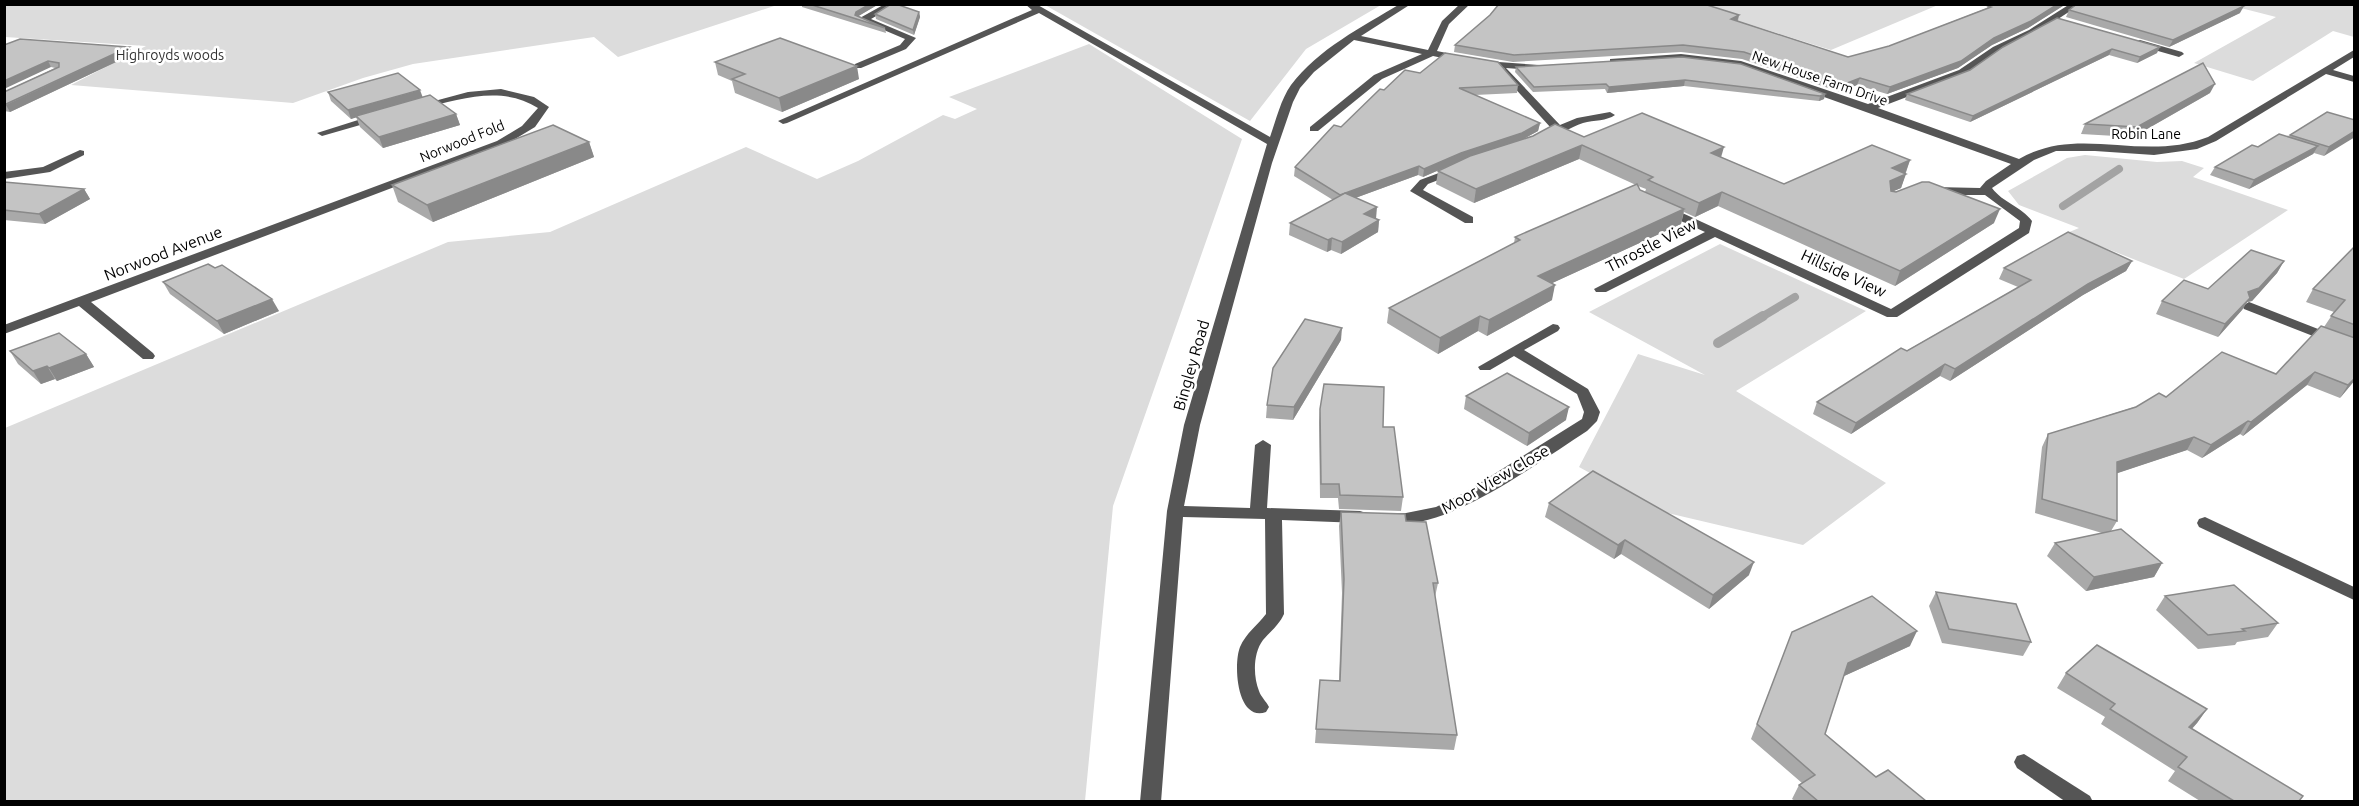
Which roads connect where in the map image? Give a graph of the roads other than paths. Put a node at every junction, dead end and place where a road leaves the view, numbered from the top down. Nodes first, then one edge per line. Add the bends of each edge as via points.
1 (893, 4) edge
2 (1029, 4) edge
3 (1407, 4) edge
4 (1466, 4) edge
5 (2077, 4) edge
6 (1039, 10) junction
7 (2054, 19) junction
8 (2065, 22) edge
9 (1352, 37) junction
10 (2134, 41) edge
11 (2355, 53) edge
12 (1430, 54) junction
13 (2179, 54) dead end
14 (1600, 62) edge
15 (858, 66) edge
16 (1501, 66) junction
17 (1548, 66) edge
18 (2325, 70) junction
19 (2355, 79) edge
20 (408, 109) edge
21 (1866, 109) junction
22 (386, 115) edge
23 (1610, 115) dead end
24 (783, 121) dead end
25 (1557, 128) junction
26 (1314, 129) dead end
27 (322, 133) dead end
28 (1533, 141) edge
29 (1273, 143) junction
30 (80, 153) dead end
31 (2022, 164) junction
32 (1463, 166) edge
33 (4, 176) edge
34 (1916, 190) edge
35 (1988, 192) junction
36 (1652, 203) edge
37 (332, 207) joint
38 (1469, 220) dead end
39 (1714, 232) junction
40 (1601, 289) dead end
41 (81, 301) junction
42 (2249, 306) edge
43 (1553, 328) dead end
44 (4, 330) edge
45 (2355, 348) edge
46 (1515, 351) junction
47 (148, 356) dead end
48 (1485, 367) dead end
49 (1263, 445) dead end
50 (1174, 511) junction
51 (1266, 514) junction
52 (2205, 523) dead end
53 (2355, 594) edge
54 (1259, 707) dead end
55 (2024, 762) dead end
56 (1150, 801) edge
57 (2083, 801) edge

1 - 15 street via 862,19 911,38 903,47
2 - 6 street
3 - 9 street, Bingley Road
4 - 12 street via 1445,23
5 - 7 street
6 - 24 street
6 - 29 street
7 - 8 street
7 - 21 street via 1996,49 1963,72
9 - 12 street
9 - 29 street, Bingley Road via 1295,87
10 - 13 street
11 - 18 street, Robin Lane
12 - 16 street
12 - 26 street via 1378,76
14 - 21 street, New House Farm Drive via 1681,57 1741,64
16 - 17 street
16 - 25 street
18 - 19 street
18 - 31 street, Robin Lane via 2189,149 2160,152 2055,148
20 - 37 street, Norwood Fold via 488,93 523,95 544,107 527,129 501,143
21 - 31 street, New House Farm Drive
22 - 27 street
23 - 25 street
25 - 28 street
29 - 50 street, Bingley Road via 1192,425
30 - 33 street via 46,170
31 - 35 street via 1990,183
32 - 38 street via 1424,182 1416,190
34 - 35 street
35 - 39 street, Hillside View via 2002,206 2023,217 2025,230 1892,314
36 - 39 street, Hillside View
37 - 41 street, Norwood Avenue
39 - 40 street, Throstle View
41 - 44 street, Norwood Avenue
41 - 47 street
42 - 45 street
43 - 46 street
46 - 48 street
46 - 51 street, Moor View Close via 1583,392 1592,412 1582,428 1440,512 1406,519
49 - 51 street
50 - 51 street, Moor View Close
50 - 56 street, Bingley Road
51 - 54 street via 1275,614 1255,637 1246,662 1249,689
52 - 53 street
55 - 57 street

